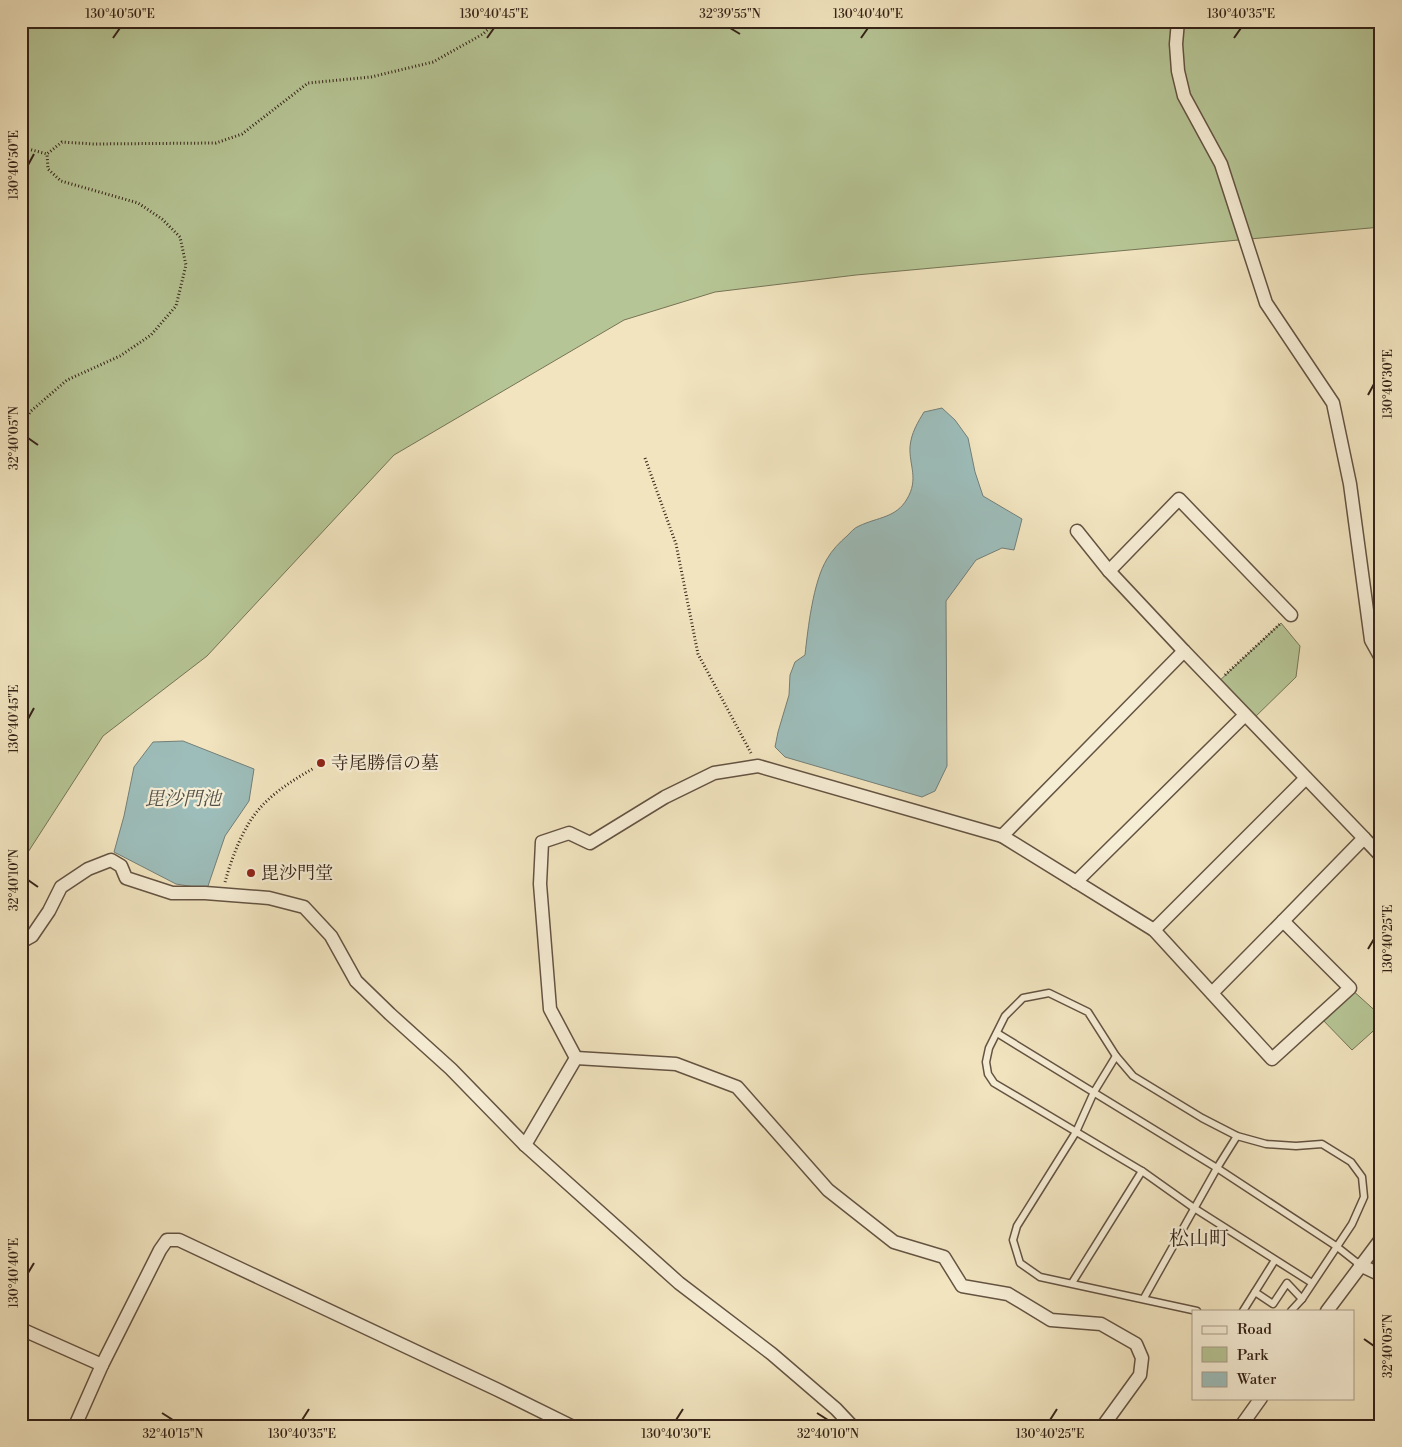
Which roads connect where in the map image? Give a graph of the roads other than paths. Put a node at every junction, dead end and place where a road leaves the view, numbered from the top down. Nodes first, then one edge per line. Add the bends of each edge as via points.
1 (1178, 21) edge
2 (1077, 531) dead end
3 (1109, 571) junction
4 (1291, 615) road end
5 (1184, 651) junction
6 (1381, 658) edge
7 (1245, 715) junction
8 (1306, 778) junction
9 (1002, 836) junction
10 (1364, 838) junction
11 (1381, 856) edge
12 (1076, 882) junction
13 (1283, 921) junction
14 (1154, 930) junction
15 (21, 942) edge
16 (1212, 993) junction
17 (997, 1032) junction
18 (1116, 1056) junction
19 (576, 1058) junction
20 (1094, 1092) junction
21 (1076, 1132) junction
22 (1237, 1136) junction
23 (525, 1145) junction
24 (1217, 1168) junction
25 (1142, 1171) junction
26 (1194, 1208) junction
27 (1381, 1239) edge
28 (1336, 1246) junction
29 (1275, 1260) junction
30 (1360, 1265) junction
31 (1381, 1275) edge
32 (1072, 1283) junction
33 (1312, 1283) junction
34 (1255, 1292) junction
35 (1144, 1298) junction
36 (1302, 1299) junction
37 (1193, 1310) edge
38 (1244, 1310) edge
39 (1292, 1310) edge
40 (1328, 1310) edge
41 (21, 1329) edge
42 (102, 1365) junction
43 (1260, 1400) edge
44 (75, 1426) edge
45 (571, 1426) edge
46 (852, 1426) edge
47 (1103, 1426) edge
48 (1241, 1426) edge

1 - 6 street via 1178,71 1184,96 1221,164 1266,303 1333,403 1350,484 1371,640
2 - 3 street
3 - 4 street via 1179,498
3 - 5 street
5 - 7 street
5 - 9 street
7 - 8 street
7 - 12 street
8 - 10 street
8 - 14 street
9 - 12 street
9 - 19 street via 758,766 714,773 665,797 590,844 569,833 542,842 540,884 550,1009
10 - 11 street
10 - 13 street
12 - 14 street
13 - 16 street
13 - 16 street via 1350,988 1272,1059
14 - 16 street
15 - 23 street via 32,936 61,887 88,869 112,860 121,866 126,878 172,893 269,898 304,907 331,936 356,981 452,1069
17 - 18 lane via 1005,1016 1023,998 1049,992 1088,1012
17 - 20 lane
17 - 21 lane via 986,1062 994,1083
18 - 20 lane
18 - 22 lane via 1133,1076
19 - 23 street
19 - 47 street via 676,1064 737,1086 828,1190 894,1242 944,1256 962,1286 1008,1294 1051,1320 1101,1324 1136,1344 1142,1358 1140,1375
20 - 21 lane
20 - 24 lane
21 - 25 lane
21 - 32 lane via 1017,1226 1013,1240 1020,1262 1040,1277
22 - 24 lane
22 - 28 lane via 1266,1144 1322,1144 1351,1162 1362,1177 1364,1197 1352,1224
23 - 46 street via 679,1283 772,1354
24 - 26 lane
24 - 28 lane
25 - 26 lane
25 - 32 lane
26 - 29 lane
26 - 35 lane
27 - 30 street
28 - 30 lane
28 - 33 lane
29 - 33 lane
29 - 34 lane
30 - 31 street
30 - 40 street
32 - 35 lane
33 - 36 lane
34 - 36 lane via 1273,1304 1287,1283
34 - 38 lane
35 - 37 lane
36 - 39 lane
41 - 42 street
42 - 44 street
42 - 45 street via 160,1250 167,1240 179,1240
43 - 48 street

